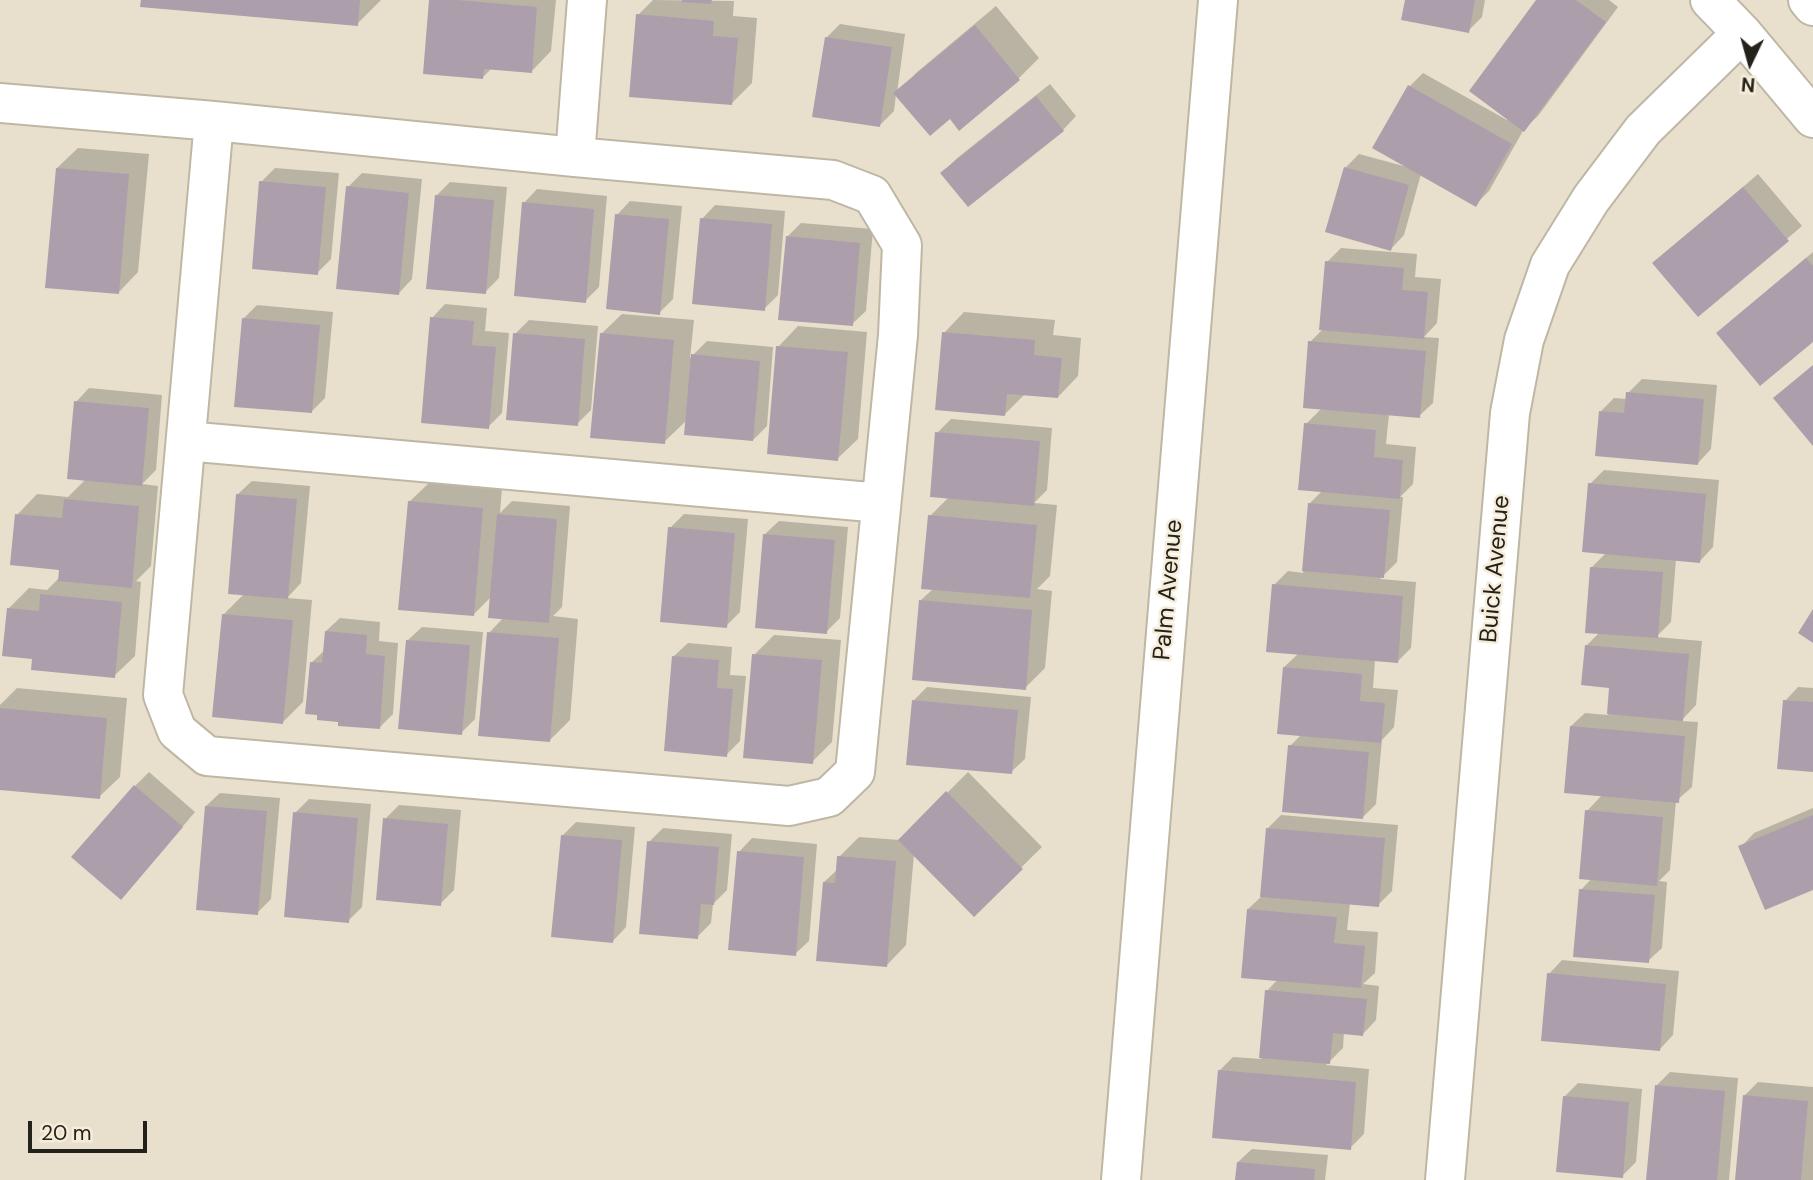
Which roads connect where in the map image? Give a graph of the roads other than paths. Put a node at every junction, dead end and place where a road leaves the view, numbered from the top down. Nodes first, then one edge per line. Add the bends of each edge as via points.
1 (587, 0) edge
2 (1218, 0) edge
3 (1710, 0) edge
4 (1808, 0) edge
5 (1813, 6) edge
6 (1742, 33) junction
7 (0, 103) edge
8 (1813, 118) edge
9 (214, 121) junction
10 (575, 157) junction
11 (186, 441) junction
12 (881, 503) junction
13 (1121, 1180) edge
14 (1445, 1180) edge

1 - 10 street
2 - 13 street, Palm Avenue
3 - 6 street
4 - 5 street
6 - 8 street
6 - 14 street, Buick Avenue via 1643,130 1591,199 1550,265 1524,340 1510,413
7 - 9 street
9 - 10 street
9 - 11 street
10 - 12 street via 833,180 872,195 902,245
11 - 12 street
11 - 12 street via 163,695 177,731 207,756 789,806 829,797 855,772

